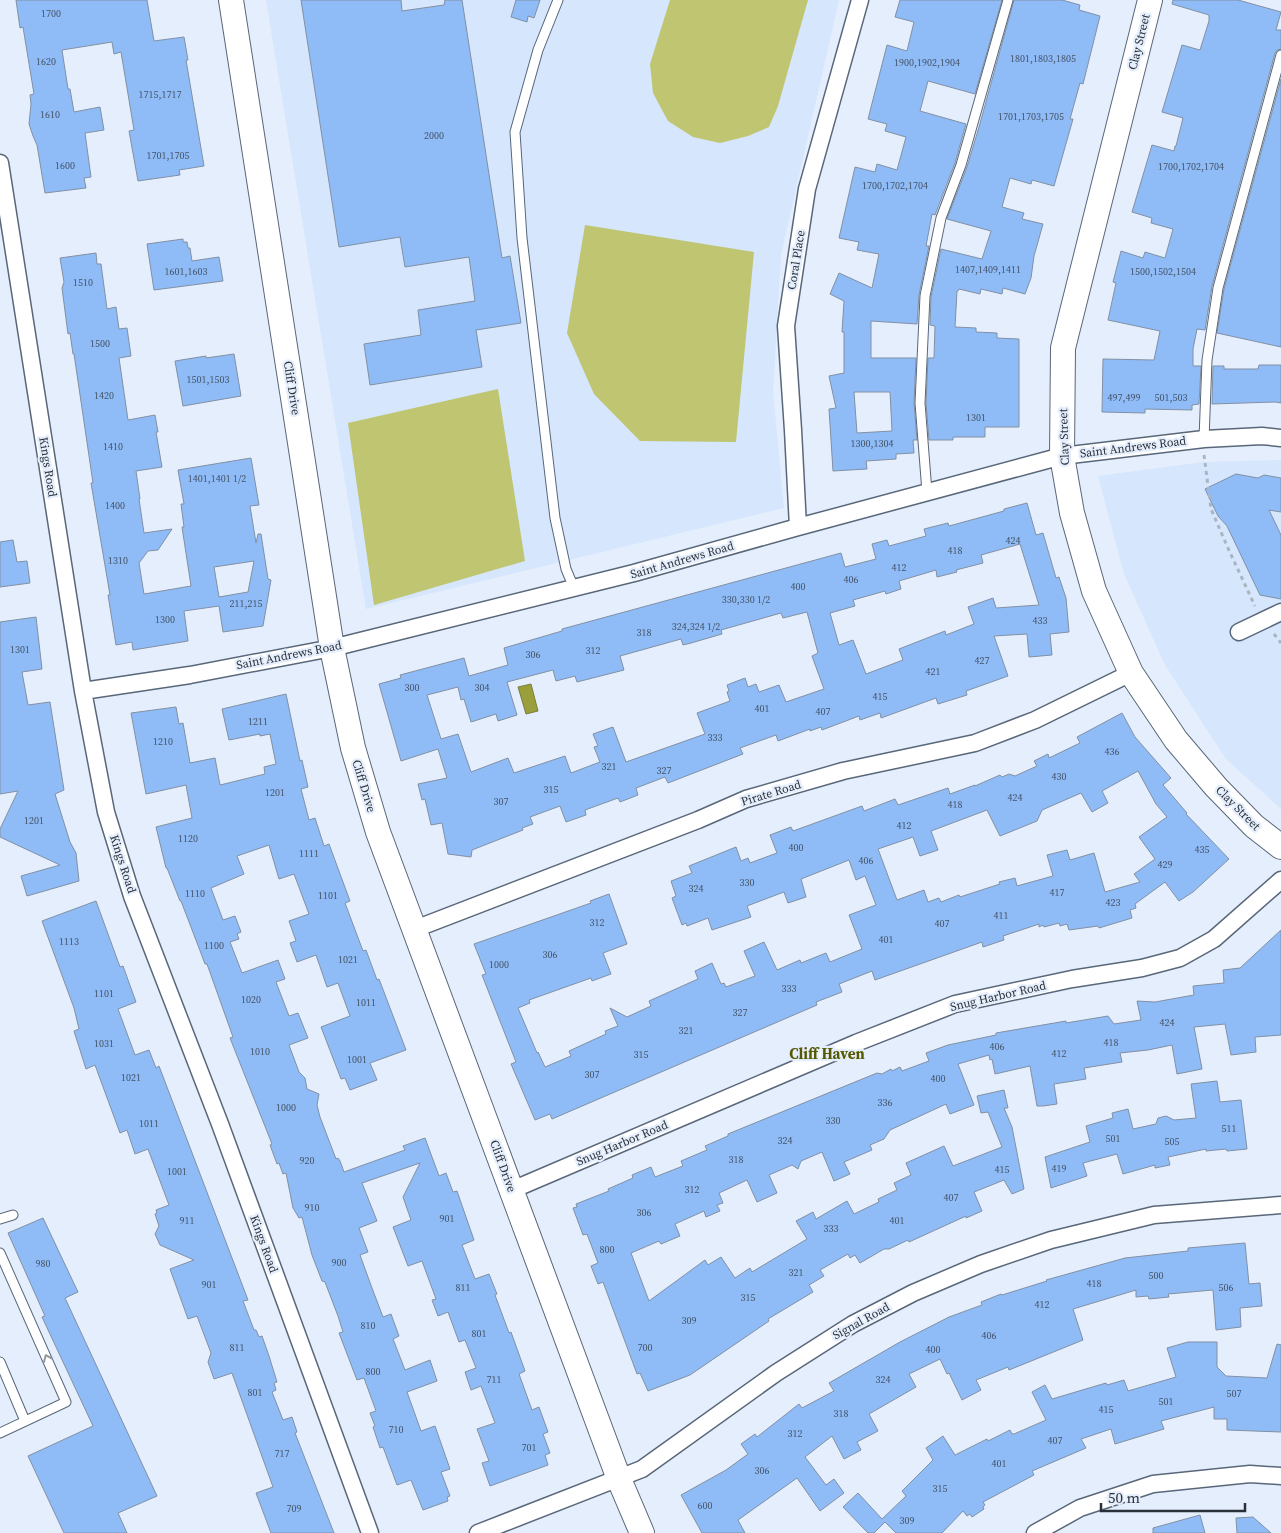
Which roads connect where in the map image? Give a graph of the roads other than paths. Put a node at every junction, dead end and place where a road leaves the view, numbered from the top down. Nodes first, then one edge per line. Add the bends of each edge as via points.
1 (231, 0) edge
2 (558, 0) edge
3 (860, 0) edge
4 (1008, 0) edge
5 (1150, 0) edge
6 (1281, 55) edge
7 (0, 163) edge
8 (1281, 438) edge
9 (1204, 447) junction
10 (1062, 456) junction
11 (928, 492) junction
12 (798, 527) junction
13 (574, 588) junction
14 (1281, 612) edge
15 (1238, 632) dead end
16 (332, 648) junction
17 (1131, 673) junction
18 (83, 691) junction
19 (1281, 847) edge
20 (1281, 880) edge
21 (415, 929) junction
22 (512, 1190) junction
23 (1281, 1204) edge
24 (13, 1215) dead end
25 (0, 1219) edge
26 (0, 1253) edge
27 (0, 1362) edge
28 (25, 1421) junction
29 (0, 1433) edge
30 (1281, 1476) edge
31 (619, 1479) junction
32 (370, 1533) edge
33 (478, 1533) edge
34 (642, 1533) edge
35 (1035, 1533) edge

1 - 16 street, Cliff Drive
2 - 13 lane via 538,50 516,132 522,238 554,518
3 - 12 street, Coral Place via 806,189 786,326
4 - 11 lane via 961,165 941,218 925,296 920,403
5 - 10 street, Clay Street via 1063,348
6 - 9 lane via 1218,288 1208,360
7 - 18 street, Kings Road
8 - 9 street, Saint Andrews Road via 1262,436
9 - 10 street, Saint Andrews Road
10 - 11 street, Saint Andrews Road
10 - 17 street, Clay Street via 1072,513 1094,591
11 - 12 street, Saint Andrews Road
12 - 13 street, Saint Andrews Road
13 - 16 street, Saint Andrews Road
14 - 15 street
16 - 18 street, Saint Andrews Road
16 - 21 street, Cliff Drive via 353,748 378,832
17 - 19 street, Clay Street via 1176,740 1216,787 1254,826
17 - 21 street, Pirate Road via 1035,720 975,743 843,771 746,799
18 - 32 street, Kings Road via 106,812 132,896 220,1124
20 - 22 street, Snug Harbor Road via 1214,939 1180,958 955,1004
21 - 22 street, Cliff Drive
22 - 31 street, Cliff Drive
23 - 31 street, Signal Road via 1154,1215 1051,1240 981,1264 913,1293 853,1324 776,1373 642,1469
24 - 25 lane
28 -> 26 lane via 66,1402
27 - 28 lane
28 - 29 lane
30 - 35 street via 1250,1474 1153,1484 1080,1508
31 - 33 street, Signal Road
31 - 34 street, Cliff Drive

